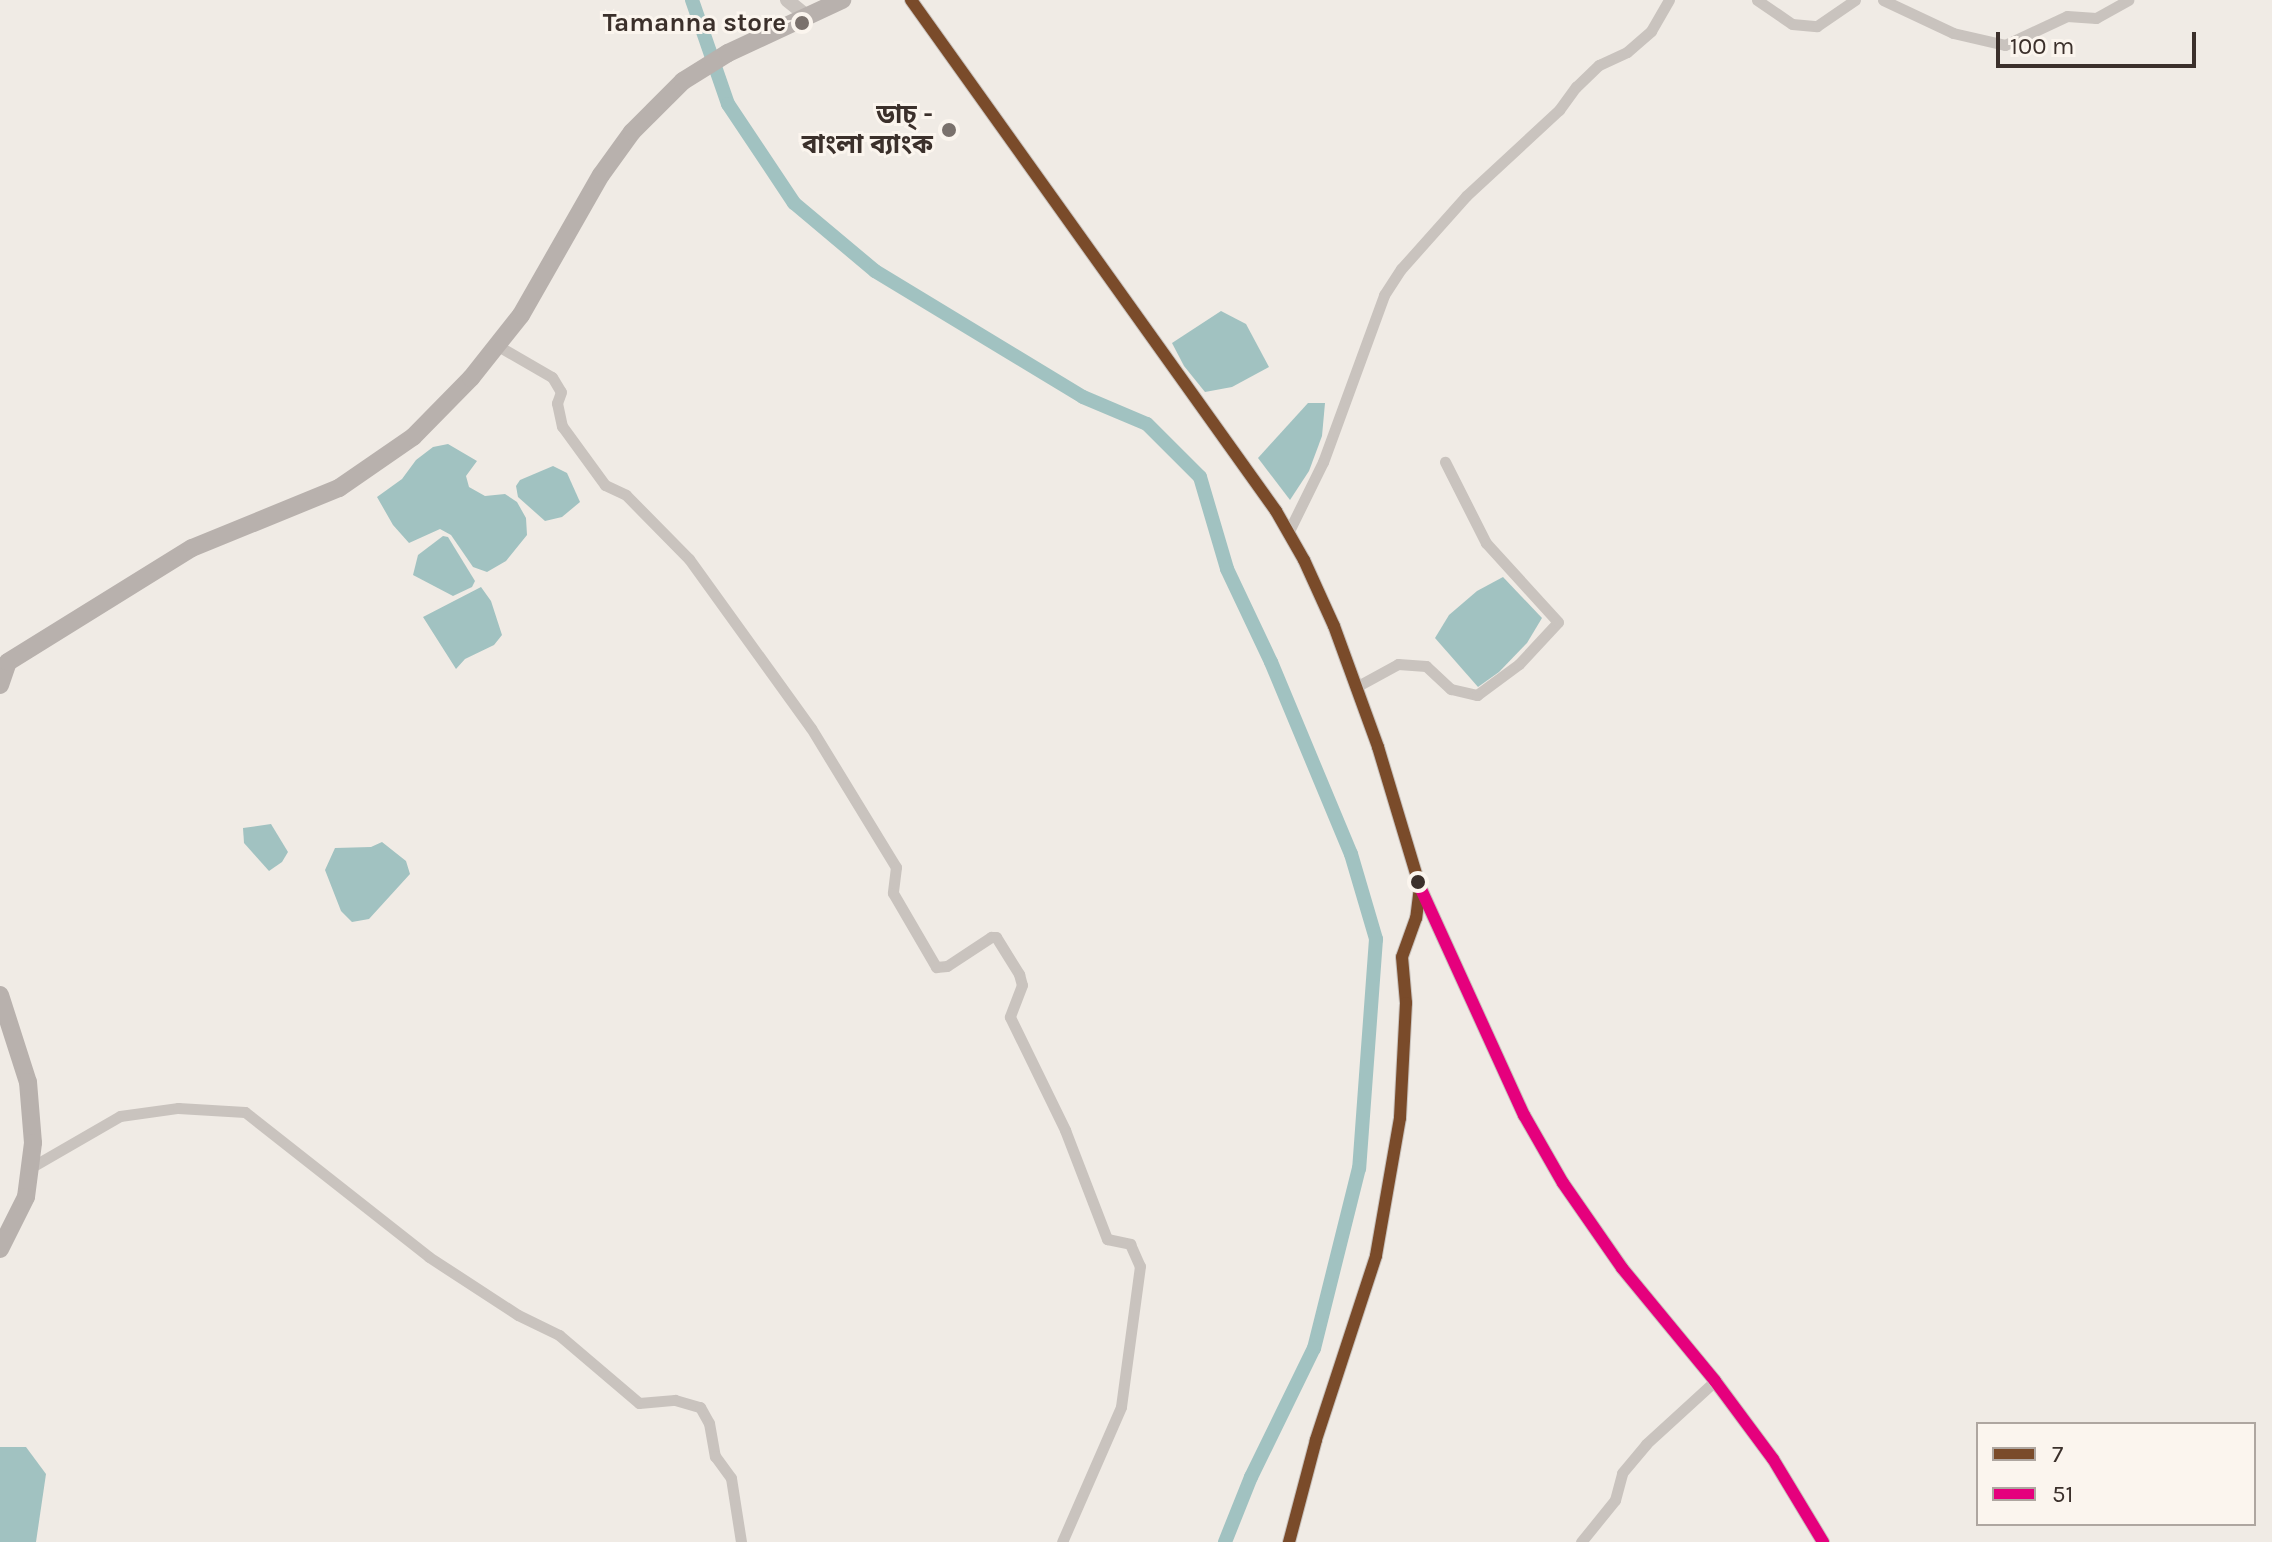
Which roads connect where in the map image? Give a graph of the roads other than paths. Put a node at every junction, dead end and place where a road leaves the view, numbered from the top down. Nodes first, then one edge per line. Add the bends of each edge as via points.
1 (787, 0) edge
2 (842, 0) edge
3 (911, 0) edge
4 (1669, 0) edge
5 (1757, 0) edge
6 (1855, 0) edge
7 (1883, 0) edge
8 (2128, 0) edge
9 (807, 16) junction
10 (498, 346) junction
11 (1445, 462) dead end
12 (1288, 533) junction
13 (0, 685) edge
14 (1356, 687) junction
15 (1420, 887) junction
16 (0, 995) edge
17 (30, 1168) junction
18 (0, 1249) edge
19 (1715, 1381) junction
20 (741, 1542) edge
21 (1062, 1542) edge
22 (1289, 1542) edge
23 (1581, 1542) edge
24 (1823, 1542) edge

1 - 9 street
2 - 9 main road
3 - 12 street
4 - 12 street via 1651,31 1627,52 1599,65 1550,119 1466,196 1401,269 1384,295 1323,462
5 - 6 street via 1792,24 1817,26
7 - 8 street via 1953,33 2005,45 2067,16 2096,18
9 - 10 main road via 683,81 632,132
10 - 13 main road via 413,437 339,488 192,548 8,662
10 - 21 street via 552,377 561,392 557,403 562,426 605,485 626,495 689,559 811,728 896,867 893,893 936,967 947,966 996,937 1019,974 1022,985 1010,1017 1065,1130 1107,1239 1130,1244 1140,1266 1121,1407
11 - 14 street via 1486,543 1558,622 1519,664 1477,695 1451,689 1426,666 1398,664
12 - 14 street via 1334,626
14 - 15 street
15 - 19 street via 1524,1115 1563,1183 1622,1268
15 - 22 street via 1402,957 1406,1003 1400,1118 1376,1256
16 - 17 main road via 28,1082
17 - 18 main road via 26,1197
17 - 20 street via 120,1116 178,1108 245,1112 429,1257 559,1335 639,1403 675,1400 700,1407 715,1456 731,1478
19 - 23 street via 1646,1444 1622,1473 1615,1500
19 - 24 street via 1773,1459

